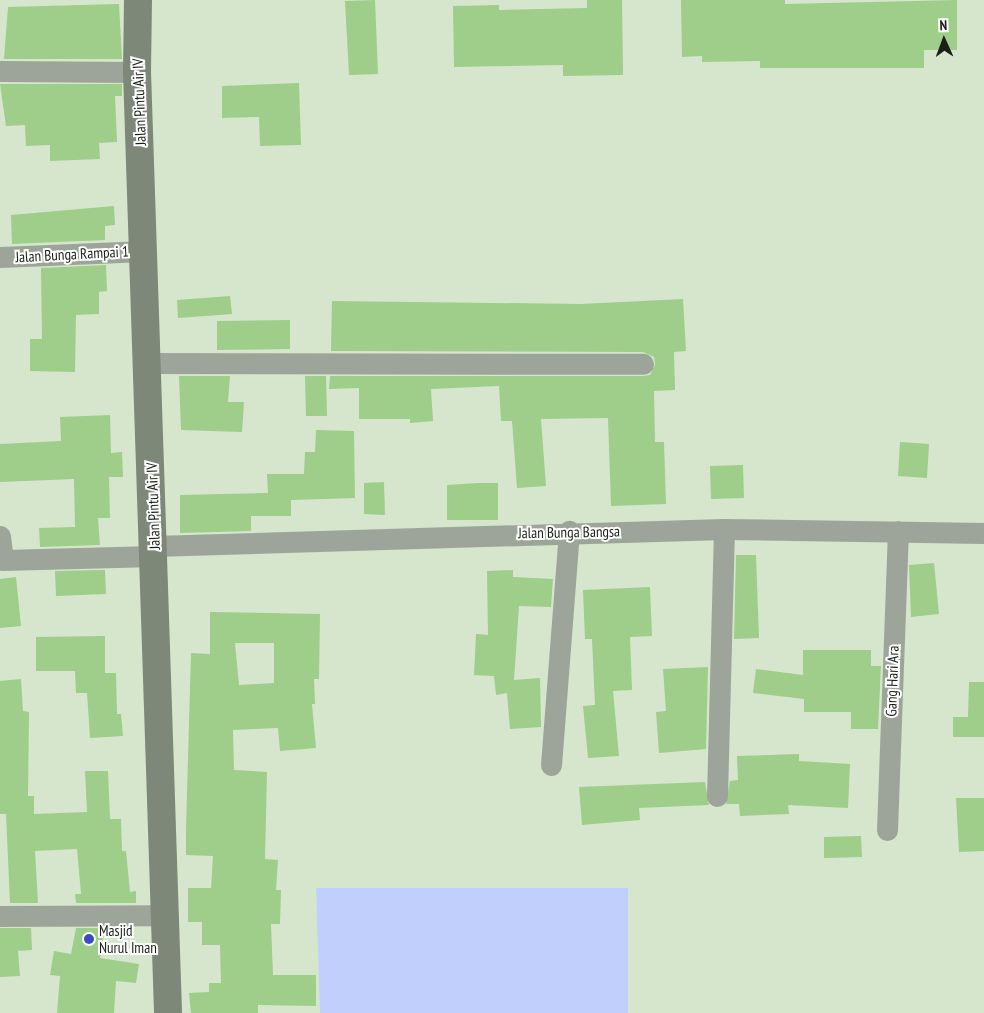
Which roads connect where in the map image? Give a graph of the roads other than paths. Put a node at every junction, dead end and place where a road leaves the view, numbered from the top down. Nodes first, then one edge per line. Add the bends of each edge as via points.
1 (138, 0) edge
2 (0, 71) edge
3 (137, 72) junction
4 (145, 251) junction
5 (0, 257) edge
6 (149, 363) junction
7 (642, 364) dead end
8 (724, 529) junction
9 (569, 531) junction
10 (898, 531) junction
11 (984, 533) edge
12 (0, 536) edge
13 (154, 551) junction
14 (551, 765) dead end
15 (717, 796) dead end
16 (887, 830) dead end
17 (166, 915) junction
18 (0, 916) edge
19 (168, 1013) edge

1 - 3 main road, Jalan Pintu Air IV
2 - 3 street
3 - 4 main road, Jalan Pintu Air IV
4 - 5 street, Jalan Bunga Rampai 1
4 - 6 main road, Jalan Pintu Air IV
6 - 7 street
6 - 13 main road, Jalan Pintu Air IV
8 - 9 street, Jalan Bunga Bangsa
8 - 10 street, Jalan Bunga Bangsa
8 - 15 street
9 - 13 street, Jalan Bunga Bangsa
9 - 14 street
10 - 11 street, Jalan Bunga Bangsa
10 - 16 street, Gang Hari Ara
12 - 13 street, Jalan Bunga Bangsa via 2,560
13 - 17 main road, Jalan Pintu Air IV
17 - 18 street
17 - 19 main road, Jalan Pintu Air IV

